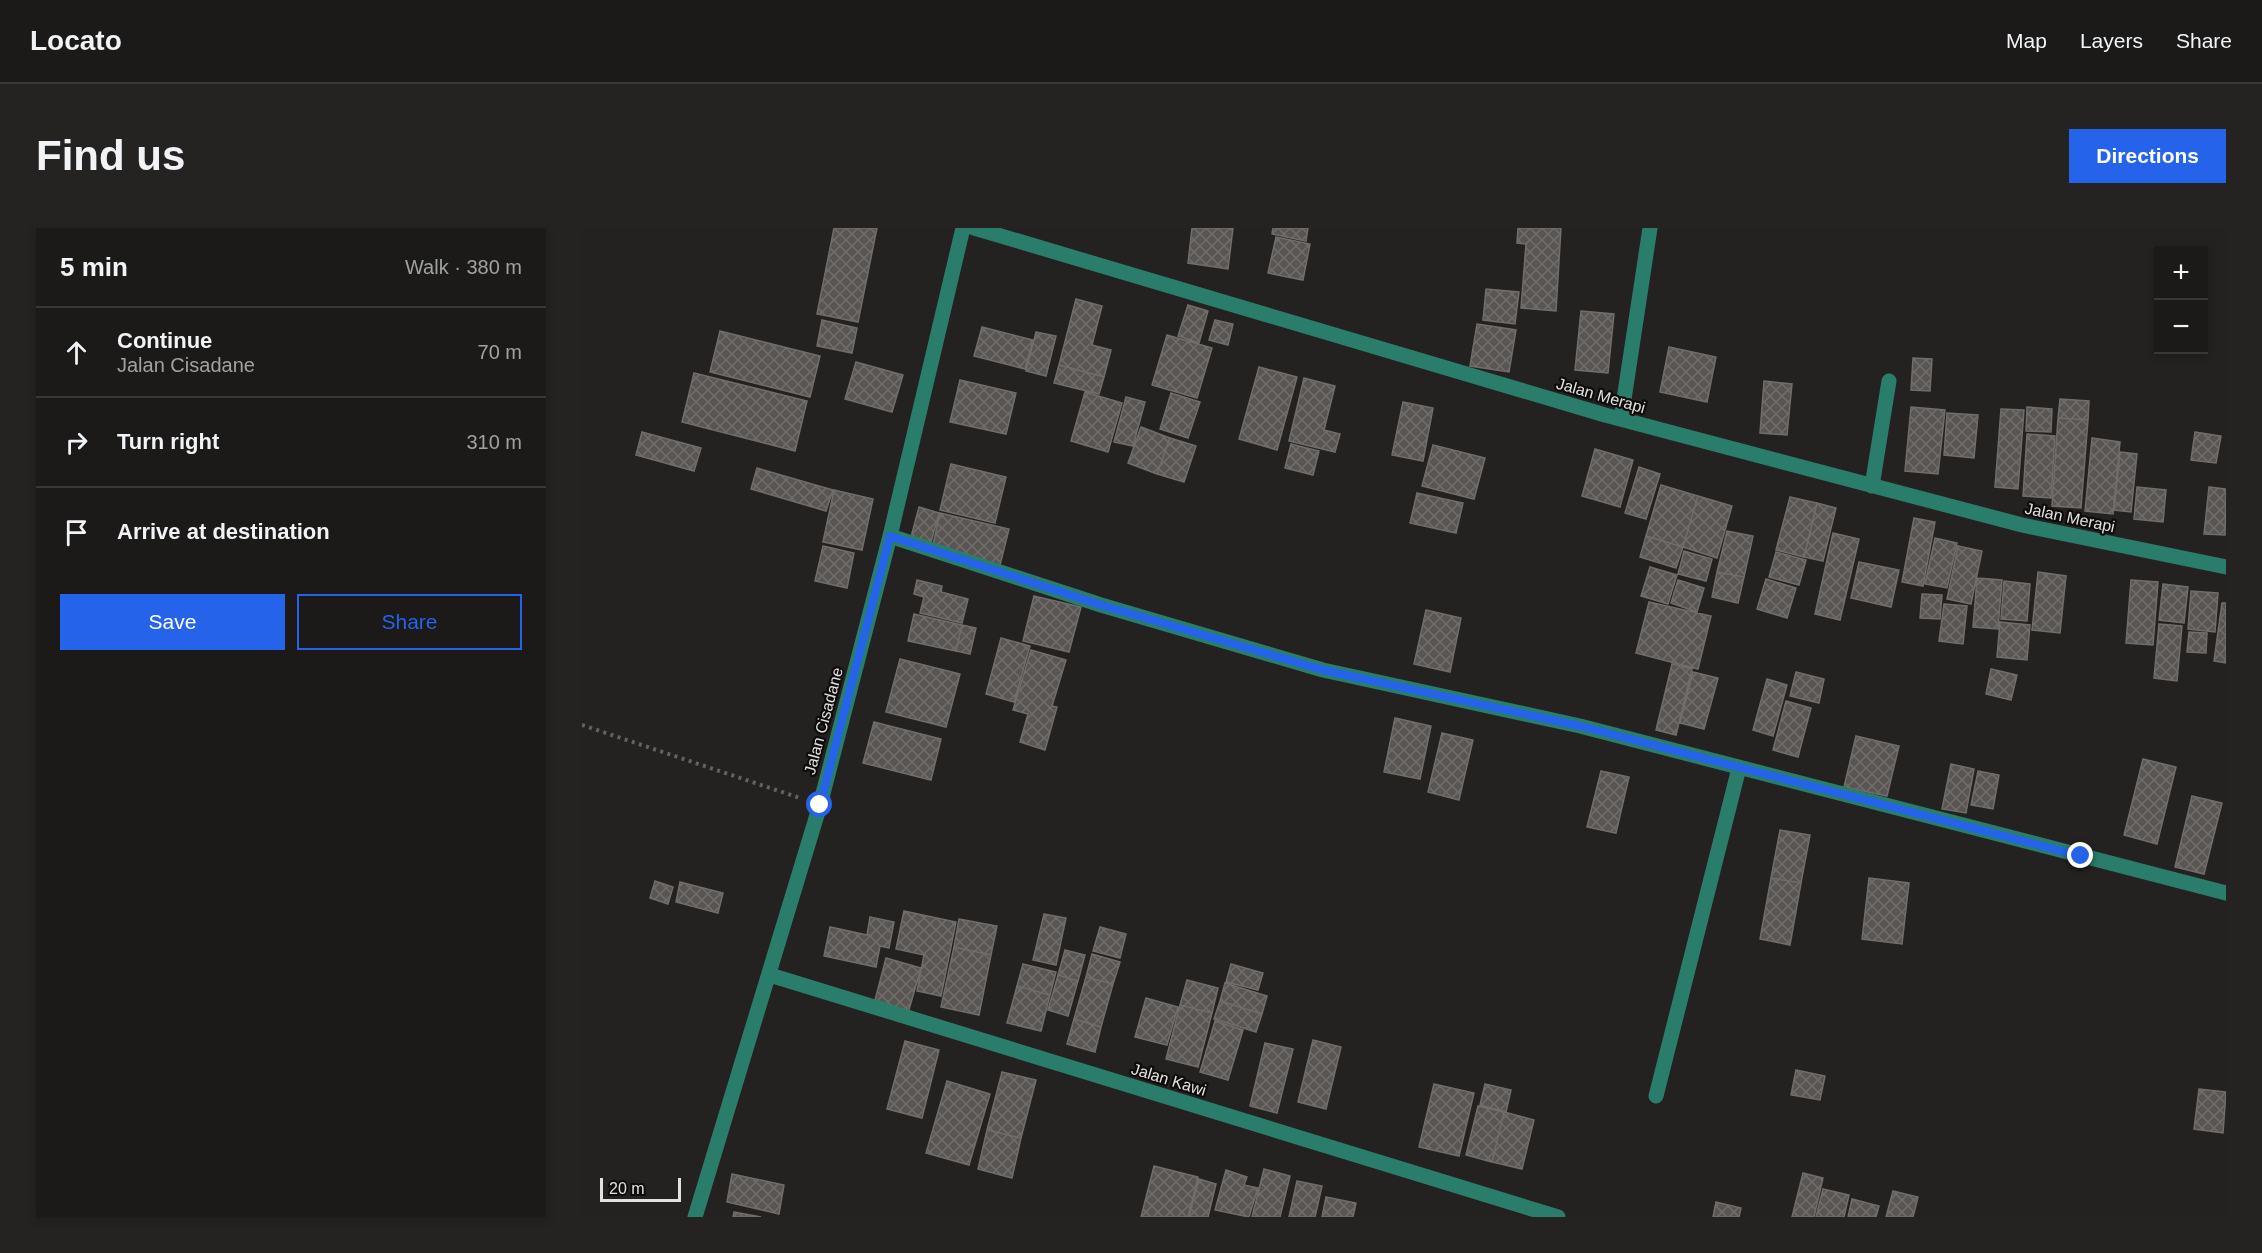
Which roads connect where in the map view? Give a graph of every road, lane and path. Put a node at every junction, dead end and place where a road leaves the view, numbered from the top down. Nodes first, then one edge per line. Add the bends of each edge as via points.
1 (963, 228) edge
2 (975, 228) edge
3 (1650, 228) edge
4 (1889, 381) dead end
5 (1621, 419) junction
6 (1872, 486) junction
7 (890, 536) junction
8 (2226, 567) edge
9 (582, 725) edge
10 (1739, 768) junction
11 (820, 805) junction
12 (2226, 893) edge
13 (770, 975) junction
14 (1656, 1096) dead end
15 (695, 1217) edge
16 (1558, 1217) edge

1 - 7 street, Jalan Cisadane
2 - 5 street, Jalan Merapi
3 - 5 street
4 - 6 street
5 - 6 street, Jalan Merapi
6 - 8 street, Jalan Merapi via 2022,525
7 - 10 street via 1101,605 1323,670 1580,726
7 - 11 street, Jalan Cisadane
9 - 11 path
10 - 12 street
10 - 14 street
11 - 13 street, Jalan Cisadane
13 - 15 street, Jalan Cisadane
13 - 16 street, Jalan Kawi

